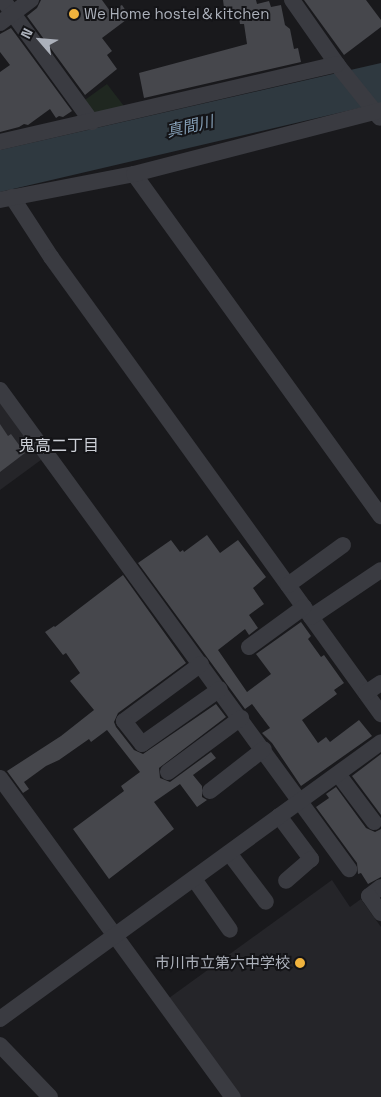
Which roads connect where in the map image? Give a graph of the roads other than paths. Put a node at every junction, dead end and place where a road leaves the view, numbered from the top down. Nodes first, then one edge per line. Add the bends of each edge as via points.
1 (3, 0) edge
2 (31, 0) edge
3 (292, 0) edge
4 (6, 18) edge
5 (338, 66) junction
6 (377, 112) edge
7 (92, 122) junction
8 (0, 142) edge
9 (134, 174) junction
10 (6, 199) edge
11 (0, 390) edge
12 (381, 516) edge
13 (343, 544) dead end
14 (381, 570) edge
15 (288, 585) junction
16 (307, 612) junction
17 (249, 647) dead end
18 (201, 664) junction
19 (381, 683) edge
20 (220, 689) junction
21 (366, 693) junction
22 (381, 714) edge
23 (241, 718) junction
24 (381, 742) edge
25 (264, 749) junction
26 (168, 772) dead end
27 (338, 774) junction
28 (0, 778) edge
29 (210, 791) dead end
30 (301, 800) junction
31 (279, 816) junction
32 (374, 822) dead end
33 (229, 853) junction
34 (350, 869) dead end
35 (194, 879) junction
36 (286, 881) dead end
37 (381, 887) edge
38 (266, 902) dead end
39 (381, 913) edge
40 (230, 930) dead end
41 (115, 936) junction
42 (0, 1019) edge
43 (0, 1045) edge
44 (42, 1095) edge
45 (233, 1097) edge

1 - 4 street
2 - 4 street
3 - 5 street
4 - 7 street
5 - 6 street
5 - 7 street
6 - 9 street
7 - 8 street
9 - 10 street
9 - 12 street
10 - 15 street
11 - 18 street
13 - 15 street
14 - 16 street
15 - 16 street
16 - 17 street
16 - 21 street
18 - 20 street
18 - 20 street via 124,721 142,744
19 - 21 street
20 - 23 street
21 - 22 street
23 - 25 street
23 - 26 street
24 - 27 street
25 - 29 street
25 - 30 street
27 - 30 street
27 - 32 street
28 - 41 street
30 - 31 street
30 - 34 street
31 - 33 street
31 - 36 street via 311,860
33 - 35 street
33 - 38 street
35 - 40 street
35 - 41 street
37 - 39 street via 369,896
41 - 42 street
41 - 45 street
43 - 44 street

